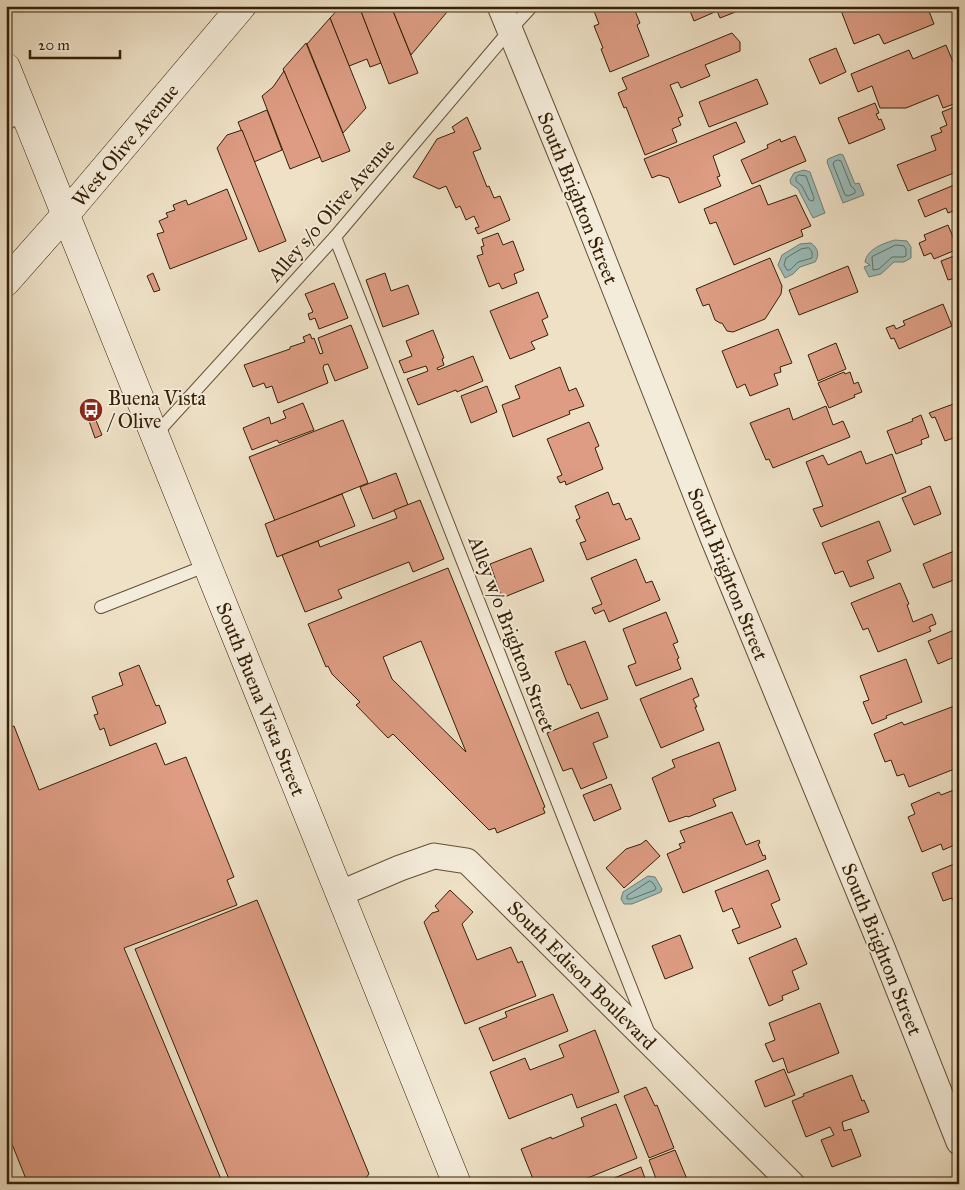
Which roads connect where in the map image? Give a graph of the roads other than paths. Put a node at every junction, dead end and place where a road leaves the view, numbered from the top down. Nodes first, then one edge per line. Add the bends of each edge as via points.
1 (242, 6) edge
2 (500, 6) edge
3 (532, 6) edge
4 (510, 30) junction
5 (6, 67) edge
6 (16, 119) edge
7 (66, 214) junction
8 (336, 237) junction
9 (6, 282) edge
10 (155, 435) junction
11 (208, 565) junction
12 (101, 607) dead end
13 (339, 894) junction
14 (654, 1046) junction
15 (959, 1142) edge
16 (457, 1184) edge
17 (792, 1184) edge

1 - 7 main road, West Olive Avenue
2 - 4 street, South Brighton Street
3 - 4 lane, Alley s/o Olive Avenue
4 - 8 lane, Alley s/o Olive Avenue
4 - 15 street, South Brighton Street
5 - 6 main road, South Buena Vista Street
6 - 7 main road, South Buena Vista Street
7 - 9 main road, West Olive Avenue
7 - 10 main road, South Buena Vista Street
8 - 10 lane, Alley s/o Olive Avenue
8 - 14 lane, Alley w/o Brighton Street
10 - 11 main road, South Buena Vista Street
11 - 12 lane
11 - 13 main road, South Buena Vista Street
13 - 14 street, South Edison Boulevard via 434,856 466,861
13 - 16 main road, South Buena Vista Street
14 - 17 street, South Edison Boulevard

